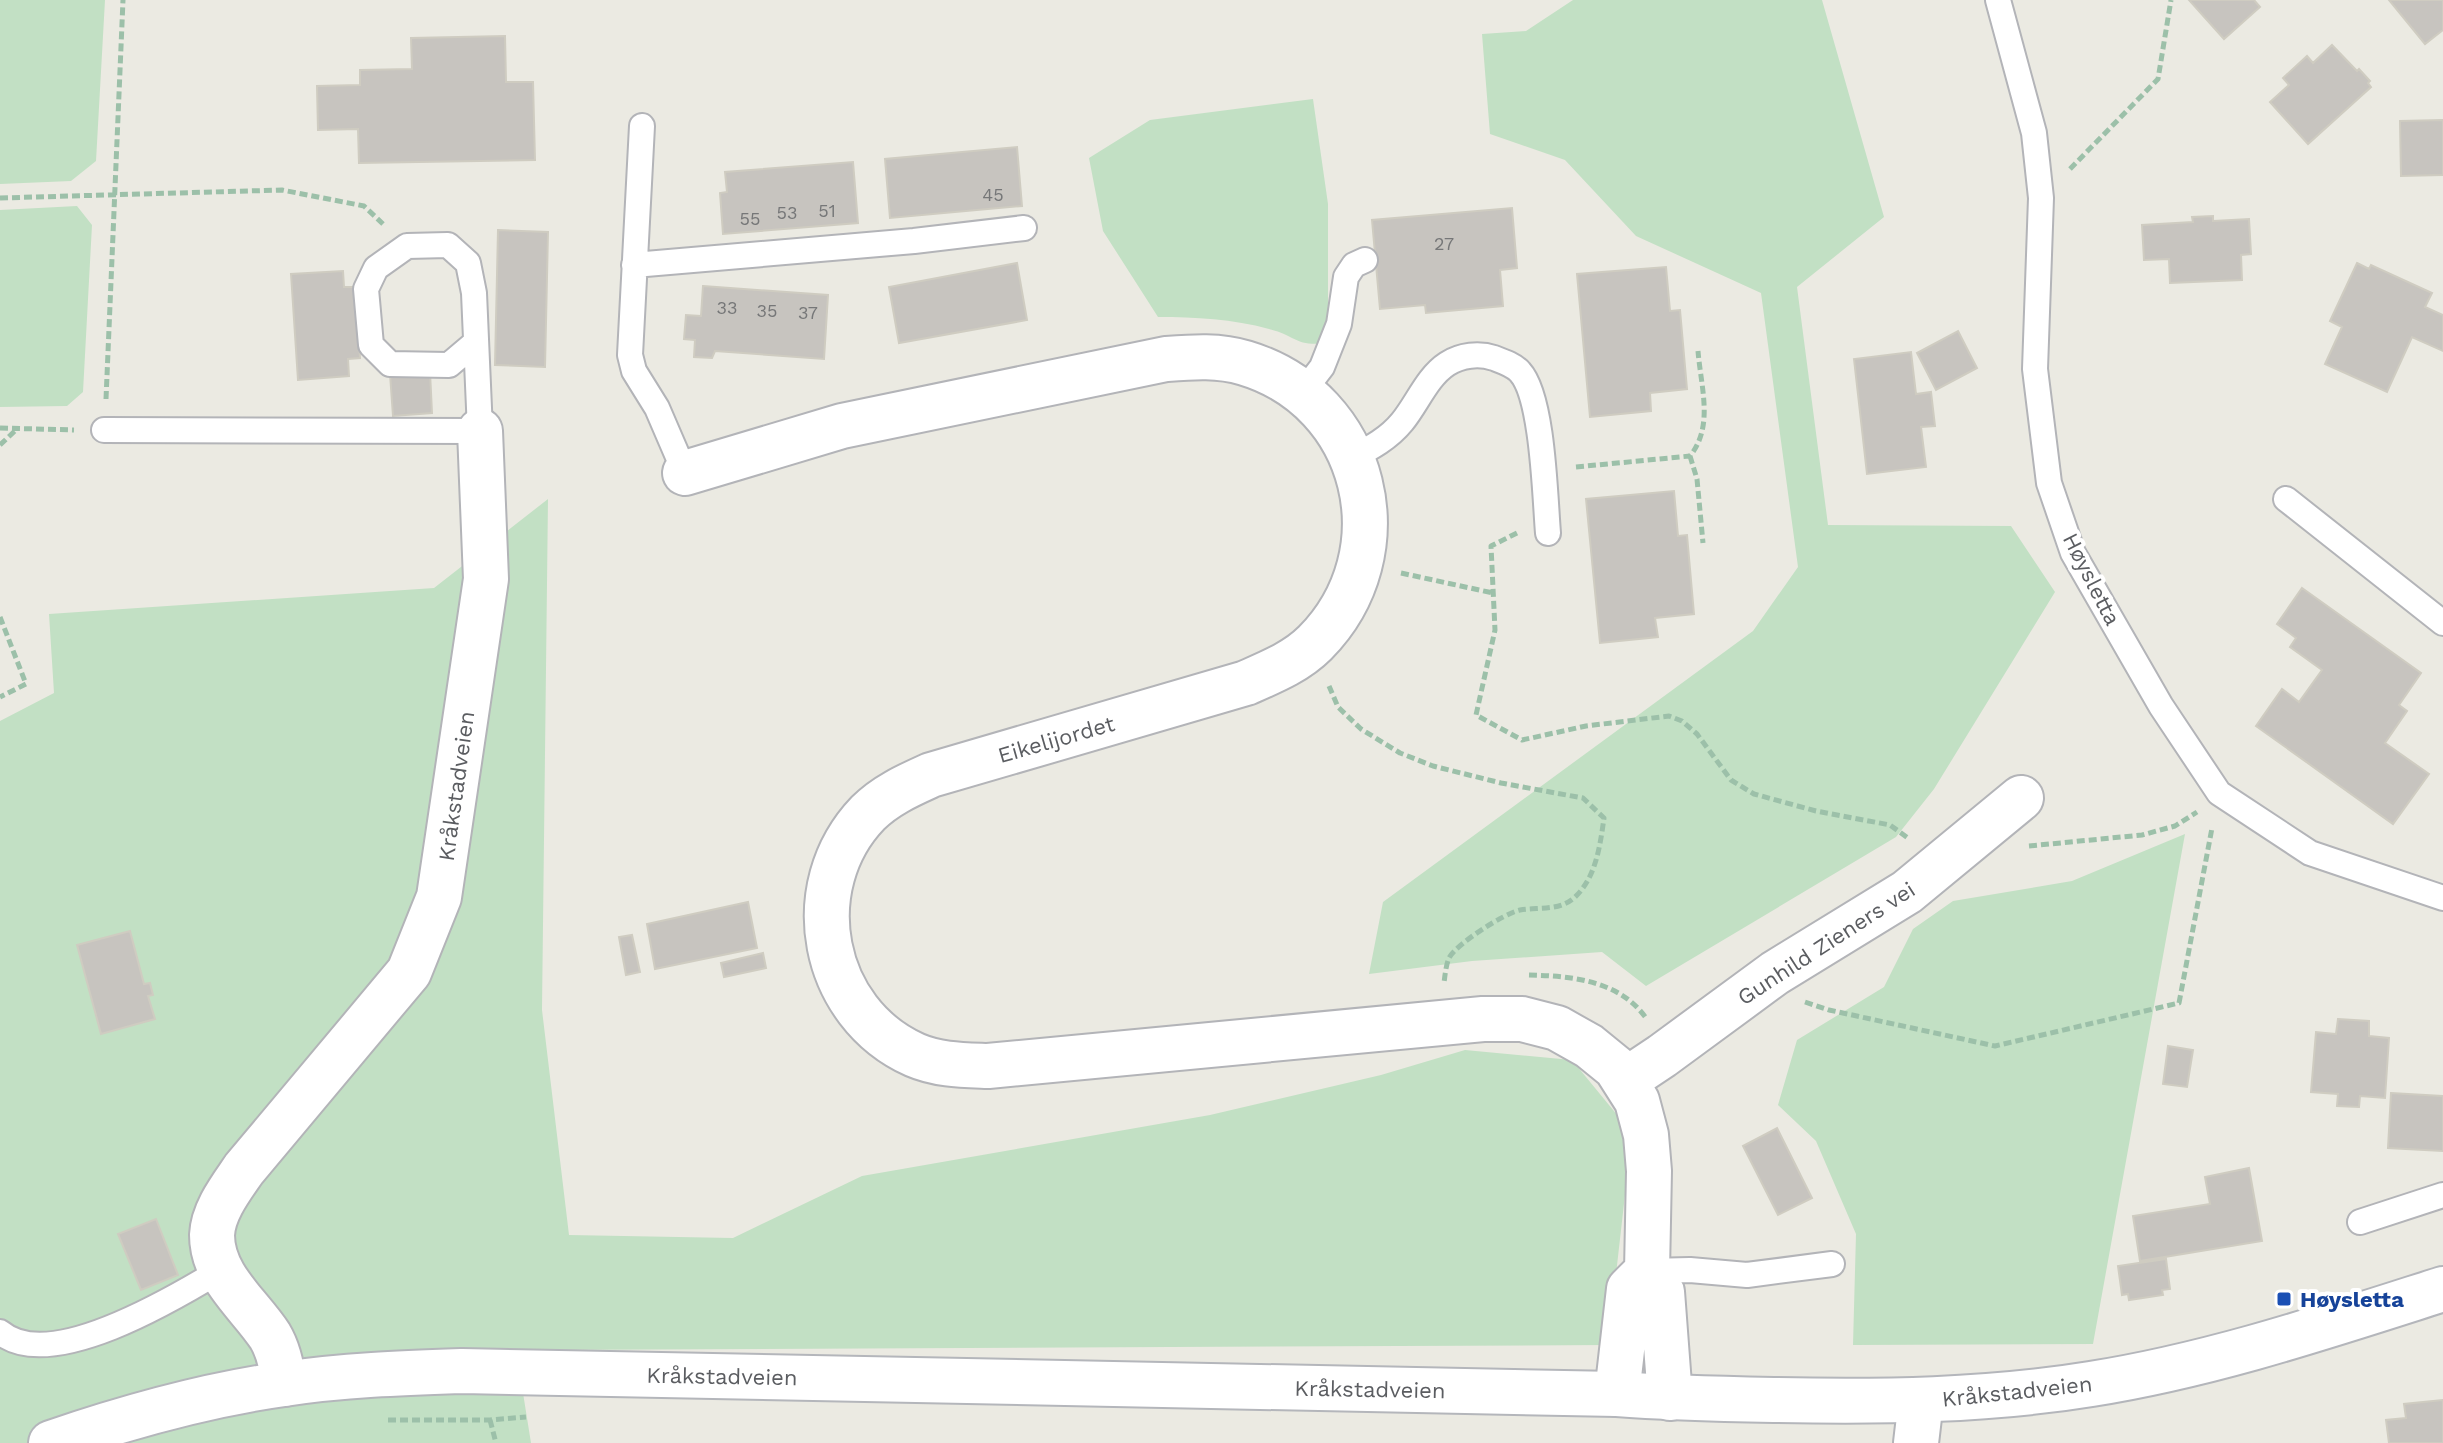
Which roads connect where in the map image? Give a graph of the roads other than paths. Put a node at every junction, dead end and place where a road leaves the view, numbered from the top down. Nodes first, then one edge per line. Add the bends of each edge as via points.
1 (1998, 0) edge
2 (642, 126) dead end
3 (1024, 228) dead end
4 (1365, 260) dead end
5 (634, 265) junction
6 (475, 343) junction
7 (1302, 393) junction
8 (104, 430) road end
9 (480, 431) junction
10 (1353, 457) junction
11 (685, 473) joint
12 (2286, 499) dead end
13 (1547, 526) road end
14 (2443, 623) edge
15 (2021, 798) dead end
16 (2443, 898) edge
17 (1626, 1080) junction
18 (2443, 1195) edge
19 (2360, 1222) dead end
20 (1832, 1264) dead end
21 (221, 1270) junction
22 (1647, 1271) junction
23 (2443, 1289) edge
24 (0, 1332) edge
25 (284, 1384) junction
26 (1617, 1394) junction
27 (1670, 1398) junction
28 (1921, 1400) junction
29 (51, 1443) edge
30 (1916, 1443) edge

1 - 16 lane, Høysletta via 2034,133 2041,198 2035,369 2049,483 2073,553 2161,706 2219,793 2310,853
2 - 5 lane, Eikelijordet
3 - 5 lane
4 - 7 lane via 1346,277 1339,324 1322,367
5 - 11 lane, Eikelijordet via 630,355
6 - 6 lane, Kråkstadveien via 468,263 448,245 407,246 376,268 366,289 371,345 390,364 449,365
6 - 9 lane, Kråkstadveien
7 - 10 street, Eikelijordet via 1337,429
7 - 11 street, Eikelijordet via 1244,362 1205,356 1166,359 842,426
8 - 9 lane
9 - 21 street, Kråkstadveien via 486,579 439,897 409,972 225,1196 212,1233
10 - 13 lane via 1380,443 1402,422 1445,365 1482,354 1504,361 1520,371 1529,387
10 - 17 street, Eikelijordet via 1365,502 1365,541 1356,579 1339,614 1314,644 1282,667 1246,683 931,775 898,790 869,812 846,841 831,874 825,910 828,946 839,981 858,1012 884,1037 916,1055 951,1065 1522,1019 1557,1028 1589,1046
12 - 14 lane
15 - 17 street, Gunhild Zieners vei via 1907,892 1757,986
17 - 22 street, Eikelijordet via 1646,1135
18 - 19 lane
20 - 22 lane via 1747,1275
21 - 24 lane via 133,1318 76,1339 43,1346 20,1344
21 - 25 street, Kråkstadveien via 269,1335
22 - 26 street via 1629,1289
22 - 27 street, Eikelijordet via 1662,1292
23 - 28 street, Kråkstadveien via 2160,1371 2042,1391
25 - 26 street, Kråkstadveien via 406,1373 565,1371
25 - 29 street, Kråkstadveien via 164,1409
26 - 27 street, Kråkstadveien
27 - 28 street, Kråkstadveien
28 - 30 street

